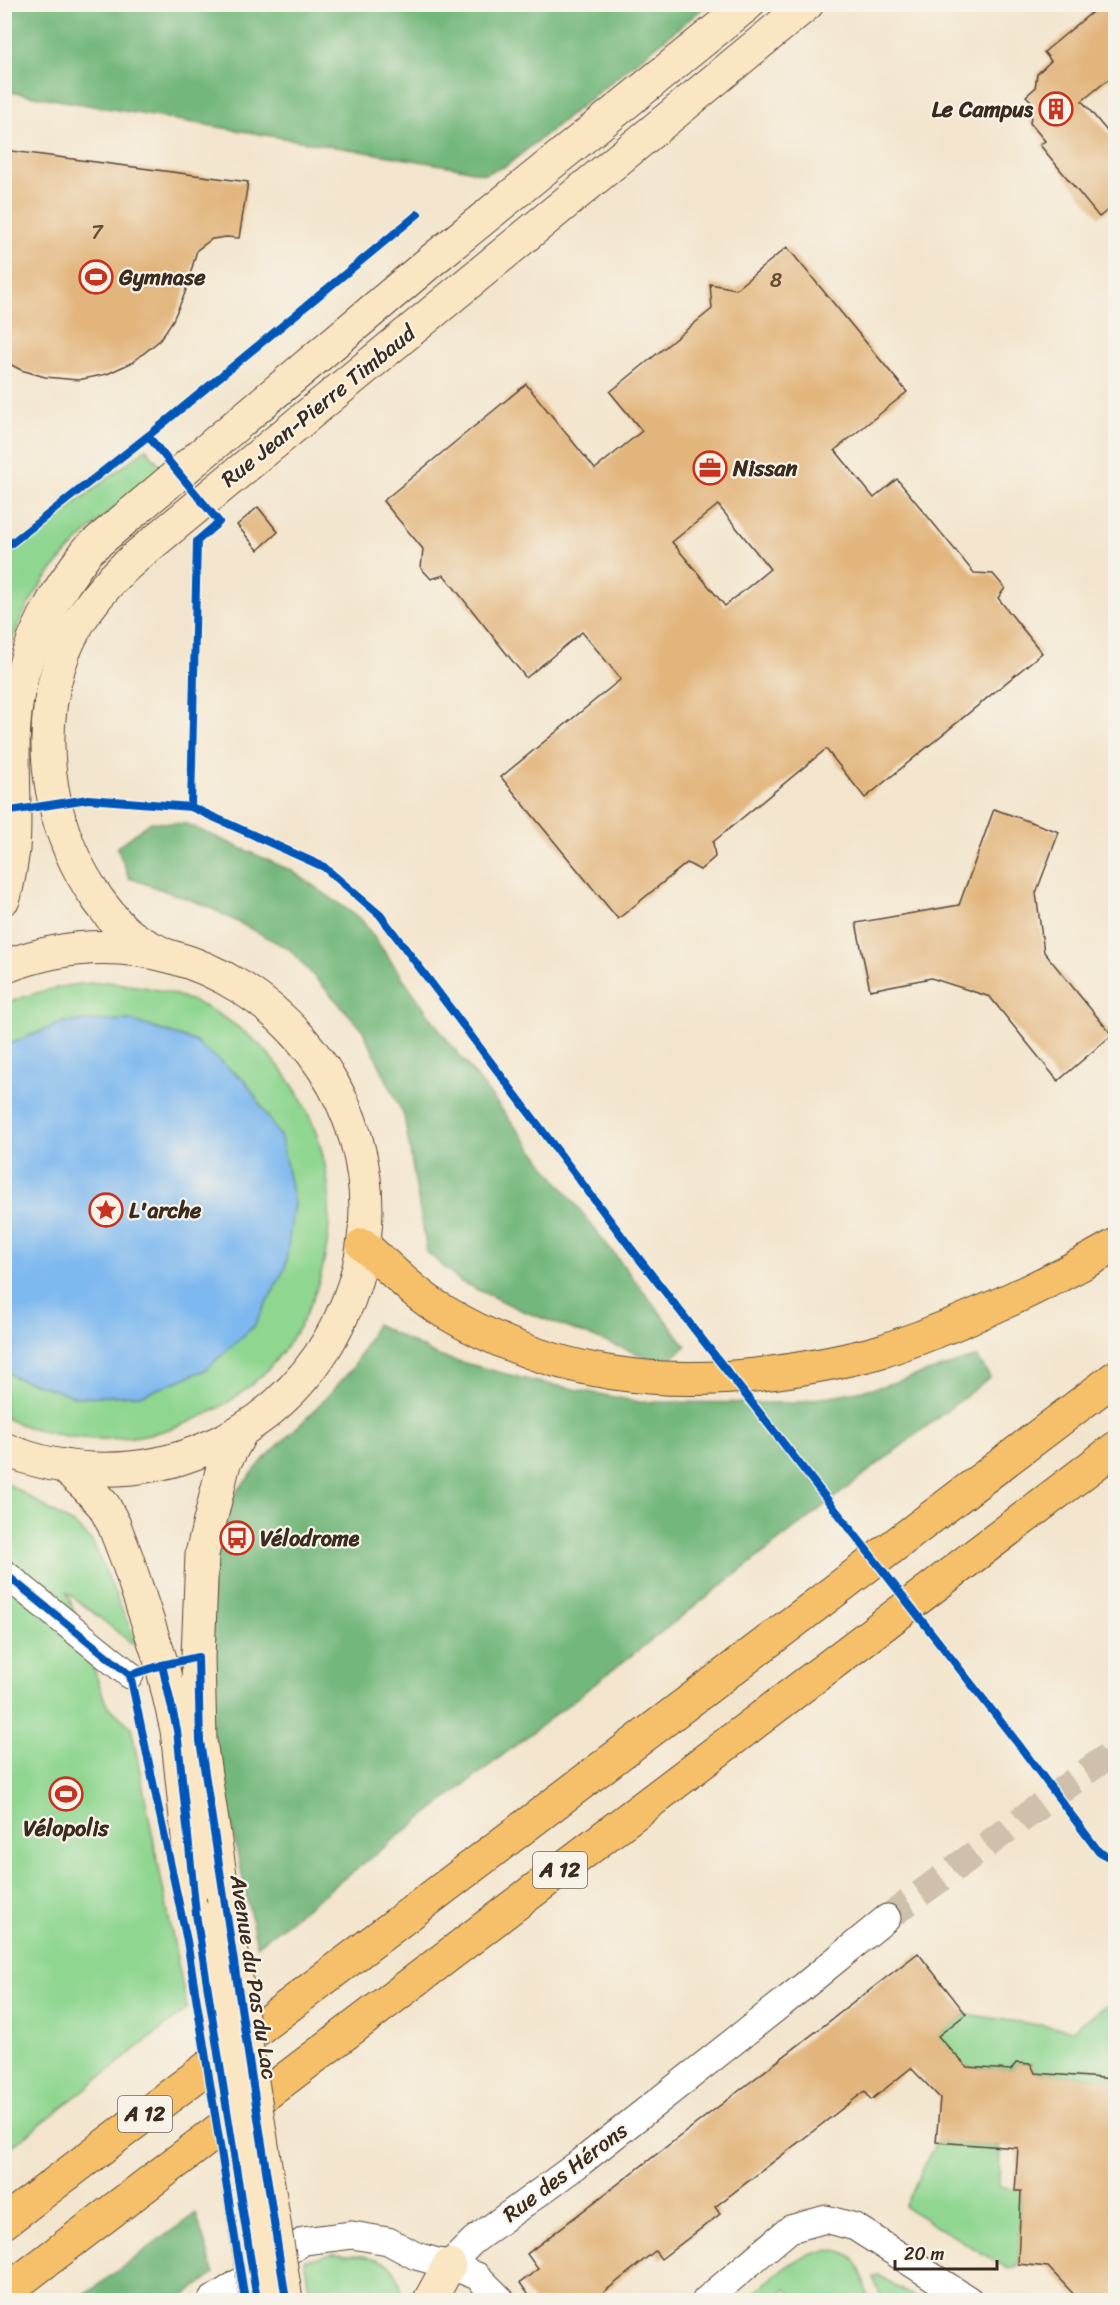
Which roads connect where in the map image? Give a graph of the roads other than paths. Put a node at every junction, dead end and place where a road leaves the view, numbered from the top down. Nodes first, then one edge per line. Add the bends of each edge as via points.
1 (748, 4) edge
2 (807, 4) edge
3 (4, 898) edge
4 (165, 955) junction
5 (4, 967) edge
6 (363, 1245) junction
7 (1116, 1245) edge
8 (1116, 1377) edge
9 (242, 1430) junction
10 (1116, 1448) edge
11 (4, 1449) edge
12 (64, 1466) junction
13 (4, 1573) edge
14 (130, 1675) dead end
15 (209, 1905) junction
16 (887, 1918) tunnel mouth
17 (4, 2222) edge
18 (449, 2265) junction
19 (4, 2293) edge
20 (212, 2301) edge
21 (258, 2301) edge
22 (286, 2301) edge
23 (430, 2301) edge
24 (501, 2301) edge
25 (706, 2301) edge
26 (969, 2301) edge

1 - 3 main road, Rue Jean-Pierre Timbaud via 431,261 87,550 36,632 17,694 13,848
2 - 4 main road, Rue Jean-Pierre Timbaud via 137,556 113,577 88,609 59,665 52,700 52,792 65,840 90,888 126,932
4 - 5 main road via 122,948 77,948
4 - 6 main road via 221,975 259,998 292,1028 320,1062 342,1101 357,1142 365,1201
6 - 7 highway via 420,1296 518,1347 561,1363 613,1374 699,1379 754,1376 883,1350 1017,1297
6 - 9 main road via 348,1302 321,1354 288,1394
8 - 17 highway, A 12
9 - 12 main road via 202,1450 160,1463 108,1469
9 - 15 main road, Avenue du Pas du Lac via 224,1463 202,1554 200,1741
10 - 19 highway, A 12
11 - 12 main road
12 - 15 main road, Avenue du Pas du Lac via 104,1506 114,1526 162,1665
13 - 14 street
15 - 21 main road, Avenue du Pas du Lac, bridge
15 - 22 main road, Avenue du Pas du Lac, bridge
16 - 18 street, Rue des Hérons via 581,2162 473,2241
18 - 20 street via 416,2256 388,2241 352,2235 304,2241
18 - 23 main road
18 - 24 street via 477,2276
25 - 26 street via 790,2229 826,2219 855,2227

